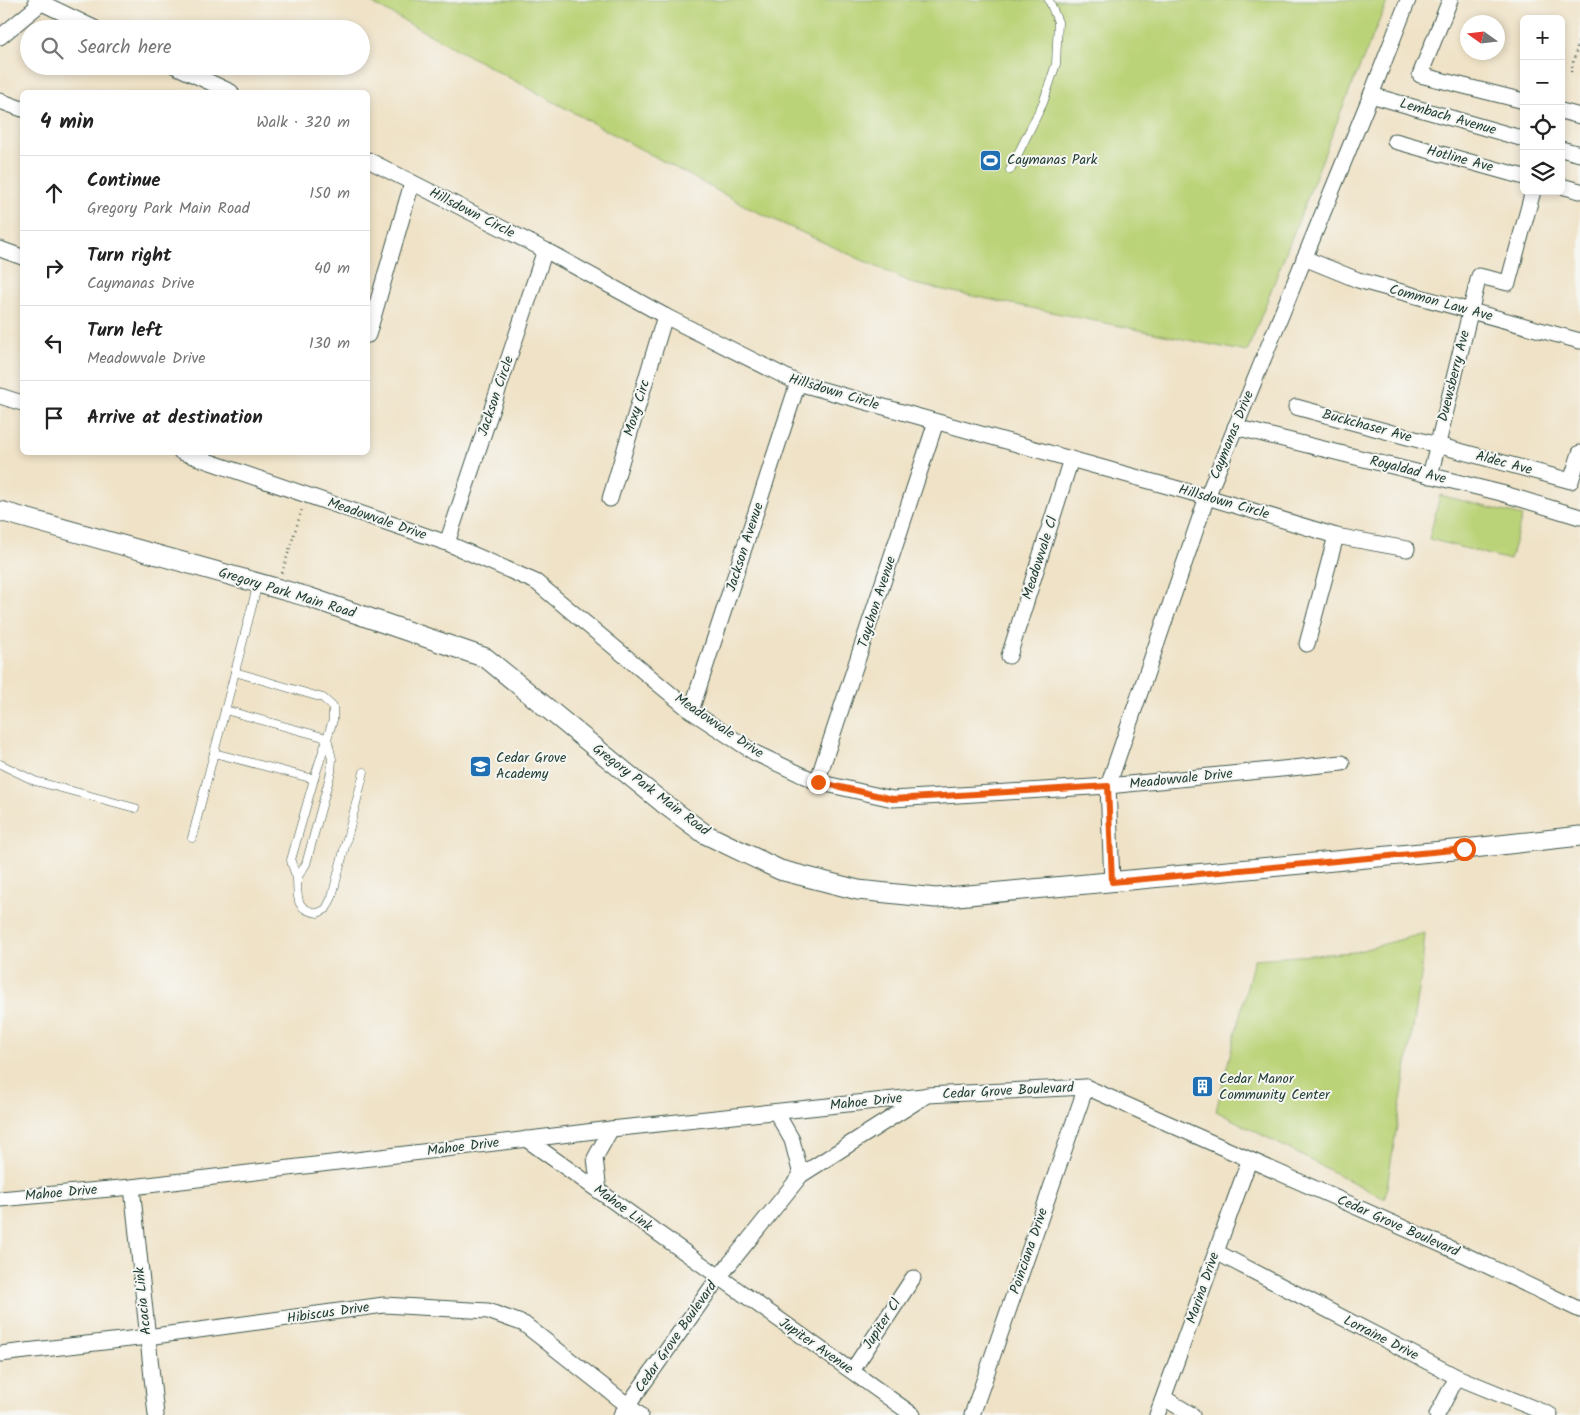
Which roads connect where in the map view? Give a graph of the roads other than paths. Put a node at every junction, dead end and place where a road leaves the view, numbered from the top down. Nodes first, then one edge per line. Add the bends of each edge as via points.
1 (1050, 0) edge
2 (1408, 0) edge
3 (1450, 0) edge
4 (41, 1) edge
5 (78, 20) edge
6 (0, 37) edge
7 (194, 75) edge
8 (227, 90) edge
9 (1372, 95) junction
10 (1520, 100) edge
11 (0, 101) edge
12 (20, 108) edge
13 (1565, 112) edge
14 (1580, 116) edge
15 (1520, 138) edge
16 (1395, 141) dead end
17 (1565, 150) edge
18 (1580, 154) edge
19 (370, 161) edge
20 (1010, 170) dead end
21 (1520, 176) edge
22 (412, 183) junction
23 (1565, 187) edge
24 (1580, 191) edge
25 (1532, 195) edge
26 (0, 249) edge
27 (545, 250) junction
28 (20, 256) edge
29 (1304, 258) junction
30 (1471, 311) junction
31 (665, 316) junction
32 (370, 328) edge
33 (1580, 341) edge
34 (798, 383) junction
35 (0, 396) edge
36 (20, 402) edge
37 (1296, 407) dead end
38 (936, 422) junction
39 (1235, 427) junction
40 (1437, 445) junction
41 (1580, 453) edge
42 (190, 455) edge
43 (1072, 459) junction
44 (1430, 476) junction
45 (1207, 497) junction
46 (610, 499) dead end
47 (0, 511) edge
48 (1580, 517) edge
49 (1336, 536) junction
50 (447, 542) junction
51 (1407, 549) dead end
52 (258, 583) junction
53 (1307, 644) dead end
54 (1009, 656) dead end
55 (235, 672) junction
56 (225, 710) junction
57 (691, 711) junction
58 (327, 738) junction
59 (214, 753) junction
60 (1342, 763) dead end
61 (0, 764) edge
62 (364, 772) dead end
63 (314, 780) junction
64 (818, 782) junction
65 (1108, 786) junction
66 (135, 808) dead end
67 (1580, 836) edge
68 (192, 838) dead end
69 (297, 878) junction
70 (1112, 882) junction
71 (1086, 1087) junction
72 (927, 1095) junction
73 (776, 1112) junction
74 (611, 1129) junction
75 (526, 1140) junction
76 (1249, 1160) junction
77 (801, 1175) junction
78 (132, 1187) junction
79 (599, 1191) junction
80 (0, 1199) edge
81 (1216, 1252) junction
82 (719, 1277) junction
83 (913, 1278) dead end
84 (1580, 1310) edge
85 (147, 1337) junction
86 (0, 1354) edge
87 (852, 1371) junction
88 (1457, 1377) junction
89 (1164, 1398) junction
90 (630, 1412) edge
91 (156, 1415) edge
92 (913, 1415) edge
93 (972, 1415) edge
94 (1157, 1415) edge
95 (1192, 1415) edge
96 (1437, 1415) edge
97 (1550, 1415) edge

1 - 20 lane via 1058,22 1056,64 1043,103
2 - 9 street, Caymanas Drive
3 - 10 street via 1420,75
4 - 5 street
4 - 6 street
7 - 8 street
9 - 15 street, Lembach Avenue
9 - 29 street, Caymanas Drive
11 - 12 street
13 - 14 street
16 - 21 street, Hotline Ave
17 - 18 street
19 - 22 street, Hillsdown Circle
22 - 27 street, Hillsdown Circle
22 - 32 street
23 - 24 street
25 - 30 street, Duewsberry Ave via 1508,283 1479,276
26 - 28 street
27 - 31 street, Hillsdown Circle
27 - 50 street, Jackson Circle
29 - 30 street, Common Law Ave via 1358,280
29 - 39 street, Caymanas Drive
30 - 33 street, Common Law Ave
30 - 40 street, Duewsberry Ave
31 - 34 street, Hillsdown Circle
31 - 46 street, Moxy Circ
34 - 38 street, Hillsdown Circle
34 - 57 street, Jackson Avenue
35 - 36 street
37 - 40 street, Buckchaser Ave
38 - 43 street, Hillsdown Circle
38 - 64 street, Taychon Avenue
39 - 44 street, Royaldad Ave
39 - 45 street, Caymanas Drive
40 - 41 street, Aldec Ave via 1570,481
40 - 44 street, Duewsberry Ave
42 - 50 street, Meadowvale Drive
43 - 45 street, Hillsdown Circle
43 - 54 street, Meadowvale Cl
44 - 48 street, Royaldad Ave
45 - 49 street, Hillsdown Circle
45 - 65 street, Caymanas Drive
47 - 52 street, Gregory Park Main Road
49 - 51 street, Hillsdown Circle
49 - 53 street
50 - 57 street, Meadowvale Drive via 536,582
52 - 55 lane
52 - 70 street, Gregory Park Main Road via 486,658 705,834 780,870 858,890 936,898
55 - 56 lane
55 - 58 lane via 323,698 333,706 333,720
56 - 58 lane
56 - 59 lane
57 - 64 street, Meadowvale Drive via 756,753
58 - 63 lane
58 - 69 lane via 332,772 306,864
59 - 63 lane
59 - 68 lane
60 - 65 street, Meadowvale Drive
61 - 66 lane via 35,781
62 - 69 lane via 332,897 326,909 315,912 301,906 296,889
63 - 69 lane via 291,860
64 - 65 street, Meadowvale Drive via 893,799
65 - 70 street, Caymanas Drive
67 - 70 street, Gregory Park Main Road
71 - 72 street, Cedar Grove Boulevard
71 - 76 street, Cedar Grove Boulevard
71 - 93 street, Poinciana Drive
72 - 73 street, Mahoe Drive
72 - 77 street, Cedar Grove Boulevard
73 - 74 street, Mahoe Drive
73 - 77 street via 792,1140
74 - 75 street, Mahoe Drive
74 - 79 street via 595,1158
75 - 78 street, Mahoe Drive
75 - 79 street, Mahoe Link
76 - 81 street, Marina Drive
76 - 84 street, Cedar Grove Boulevard via 1467,1256
77 - 82 street, Cedar Grove Boulevard
78 - 80 street, Mahoe Drive
78 - 85 street, Acacia Link
79 - 82 street, Mahoe Link
81 - 88 street, Lorraine Drive
81 - 89 street, Marina Drive
82 - 87 street, Jupiter Avenue
82 - 90 street, Cedar Grove Boulevard
83 - 87 street, Jupiter Cl
85 - 86 street, Hibiscus Drive
85 - 90 street, Hibiscus Drive via 384,1305 488,1311 524,1324
85 - 91 street, Acacia Link
87 - 92 street, Jupiter Avenue
88 - 96 street
88 - 97 street, Lorraine Drive
89 - 94 street, Marina Drive
89 - 95 street

